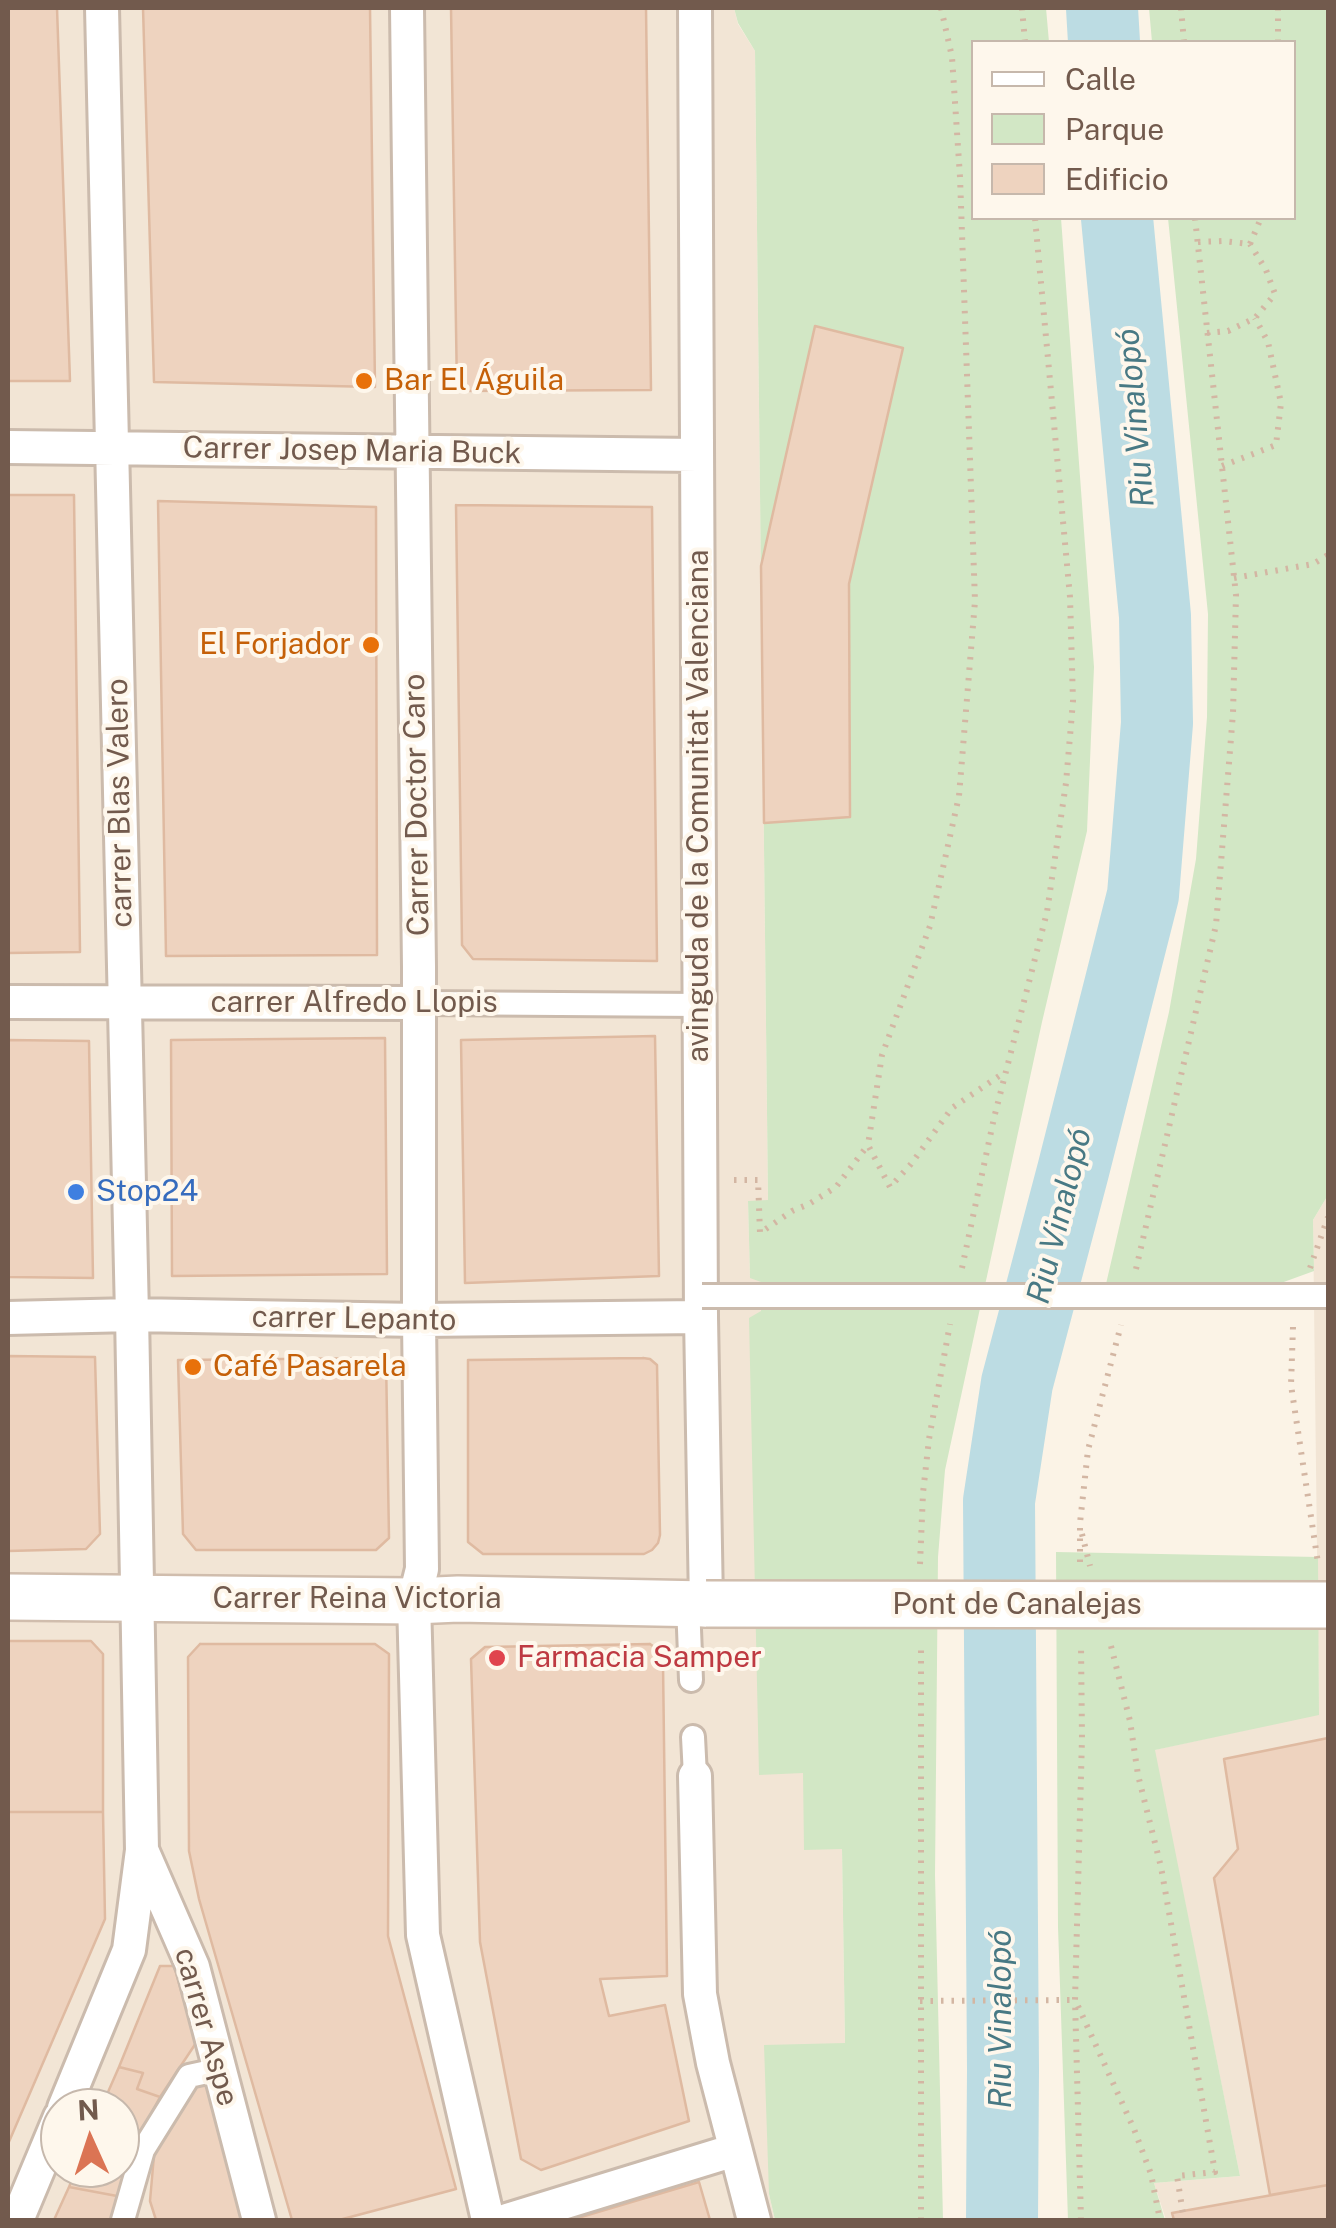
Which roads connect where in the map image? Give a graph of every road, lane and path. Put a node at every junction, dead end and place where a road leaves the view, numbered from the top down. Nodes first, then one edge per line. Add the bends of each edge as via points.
1 (102, 8) edge
2 (407, 8) edge
3 (695, 8) edge
4 (942, 8) edge
5 (1022, 8) edge
6 (1181, 8) edge
7 (1278, 8) edge
8 (1024, 40) edge
9 (1184, 40) edge
10 (1278, 40) edge
11 (1036, 220) edge
12 (1195, 220) edge
13 (1259, 220) edge
14 (1198, 242) junction
15 (1250, 244) junction
16 (1255, 318) junction
17 (1207, 332) junction
18 (8, 447) edge
19 (113, 448) junction
20 (412, 451) junction
21 (697, 455) junction
22 (1222, 466) junction
23 (1328, 555) edge
24 (8, 1002) edge
25 (124, 1003) junction
26 (419, 1003) junction
27 (701, 1005) junction
28 (1006, 1072) junction
29 (868, 1145) junction
30 (758, 1180) dead end
31 (1328, 1217) edge
32 (961, 1274) dead end
33 (1305, 1282) dead end
34 (1328, 1296) edge
35 (702, 1307) junction
36 (953, 1313) dead end
37 (1293, 1314) dead end
38 (132, 1315) junction
39 (8, 1318) edge
40 (419, 1320) junction
41 (1080, 1524) dead end
42 (920, 1567) dead end
43 (1093, 1577) dead end
44 (1323, 1590) edge
45 (8, 1597) edge
46 (137, 1598) junction
47 (414, 1601) junction
48 (697, 1604) junction
49 (1107, 1631) dead end
50 (921, 1645) dead end
51 (691, 1680) dead end
52 (693, 1738) dead end
53 (695, 1776) joint
54 (142, 1850) junction
55 (1075, 2000) junction
56 (920, 2001) junction
57 (221, 2068) junction
58 (72, 2088) edge
59 (735, 2150) junction
60 (40, 2165) edge
61 (17, 2220) edge
62 (123, 2220) edge
63 (259, 2220) edge
64 (488, 2220) edge
65 (507, 2220) edge
66 (754, 2220) edge
67 (921, 2220) edge
68 (1081, 2220) edge
69 (1160, 2220) edge
70 (1184, 2220) edge

1 - 19 street, carrer Blas Valero
2 - 20 street, Carrer Doctor Caro
3 - 21 street, avinguda de la Comunitat Valenciana
4 - 29 path via 960,177 974,601 959,796 930,926 882,1055
5 - 8 path
6 - 9 path
7 - 10 path
11 - 28 path via 1073,701 1047,912
12 - 14 path
13 - 15 path
14 - 15 path
14 - 17 path
15 - 16 path via 1274,294
16 - 17 path
16 - 22 path via 1268,342 1281,402 1276,445
17 - 22 path
18 - 19 street, Carrer Josep Maria Buck
19 - 20 street, Carrer Josep Maria Buck
19 - 25 street, carrer Blas Valero
20 - 21 street, Carrer Josep Maria Buck
20 - 26 street, Carrer Doctor Caro
21 - 27 street, avinguda de la Comunitat Valenciana
22 - 23 path via 1234,578 1313,564
24 - 25 street, carrer Alfredo Llopis
25 - 26 street, carrer Alfredo Llopis
25 - 38 street, carrer Blas Valero
26 - 27 street, carrer Alfredo Llopis
26 - 40 street, Carrer Doctor Caro
27 - 35 street, avinguda de la Comunitat Valenciana
28 - 29 path via 952,1108 890,1187
28 - 32 path
29 - 30 path via 836,1186 760,1233
31 - 33 path
34 - 35 street, bridge
35 - 40 street, carrer Lepanto
35 - 48 street, avinguda de la Comunitat Valenciana
36 - 42 path via 922,1493
37 - 44 path via 1291,1385
38 - 39 street, carrer Lepanto
38 - 40 street, carrer Lepanto
38 - 46 street, carrer Blas Valero
40 - 47 street, Carrer Doctor Caro via 422,1569
41 - 43 path
44 - 48 main road, Pont de Canalejas, bridge
45 - 46 main road, Carrer Reina Victoria
46 - 47 main road, Carrer Reina Victoria
46 - 54 street, carrer Aspe
47 - 48 main road, Carrer Reina Victoria
47 - 64 street, Carrer Doctor Caro via 423,1935
48 - 51 street
49 - 70 path via 1161,1868 1216,2172 1177,2176
50 - 56 path
52 - 53 street
53 - 59 street via 700,1994
54 - 57 street, carrer Aspe via 194,1968
54 - 58 street via 130,1950
55 - 56 path
55 - 68 path
55 - 69 path via 1134,2128
56 - 67 path
57 - 62 street via 188,2076 143,2150
57 - 63 street, carrer Aspe
59 - 65 street
59 - 66 street
60 - 61 street

